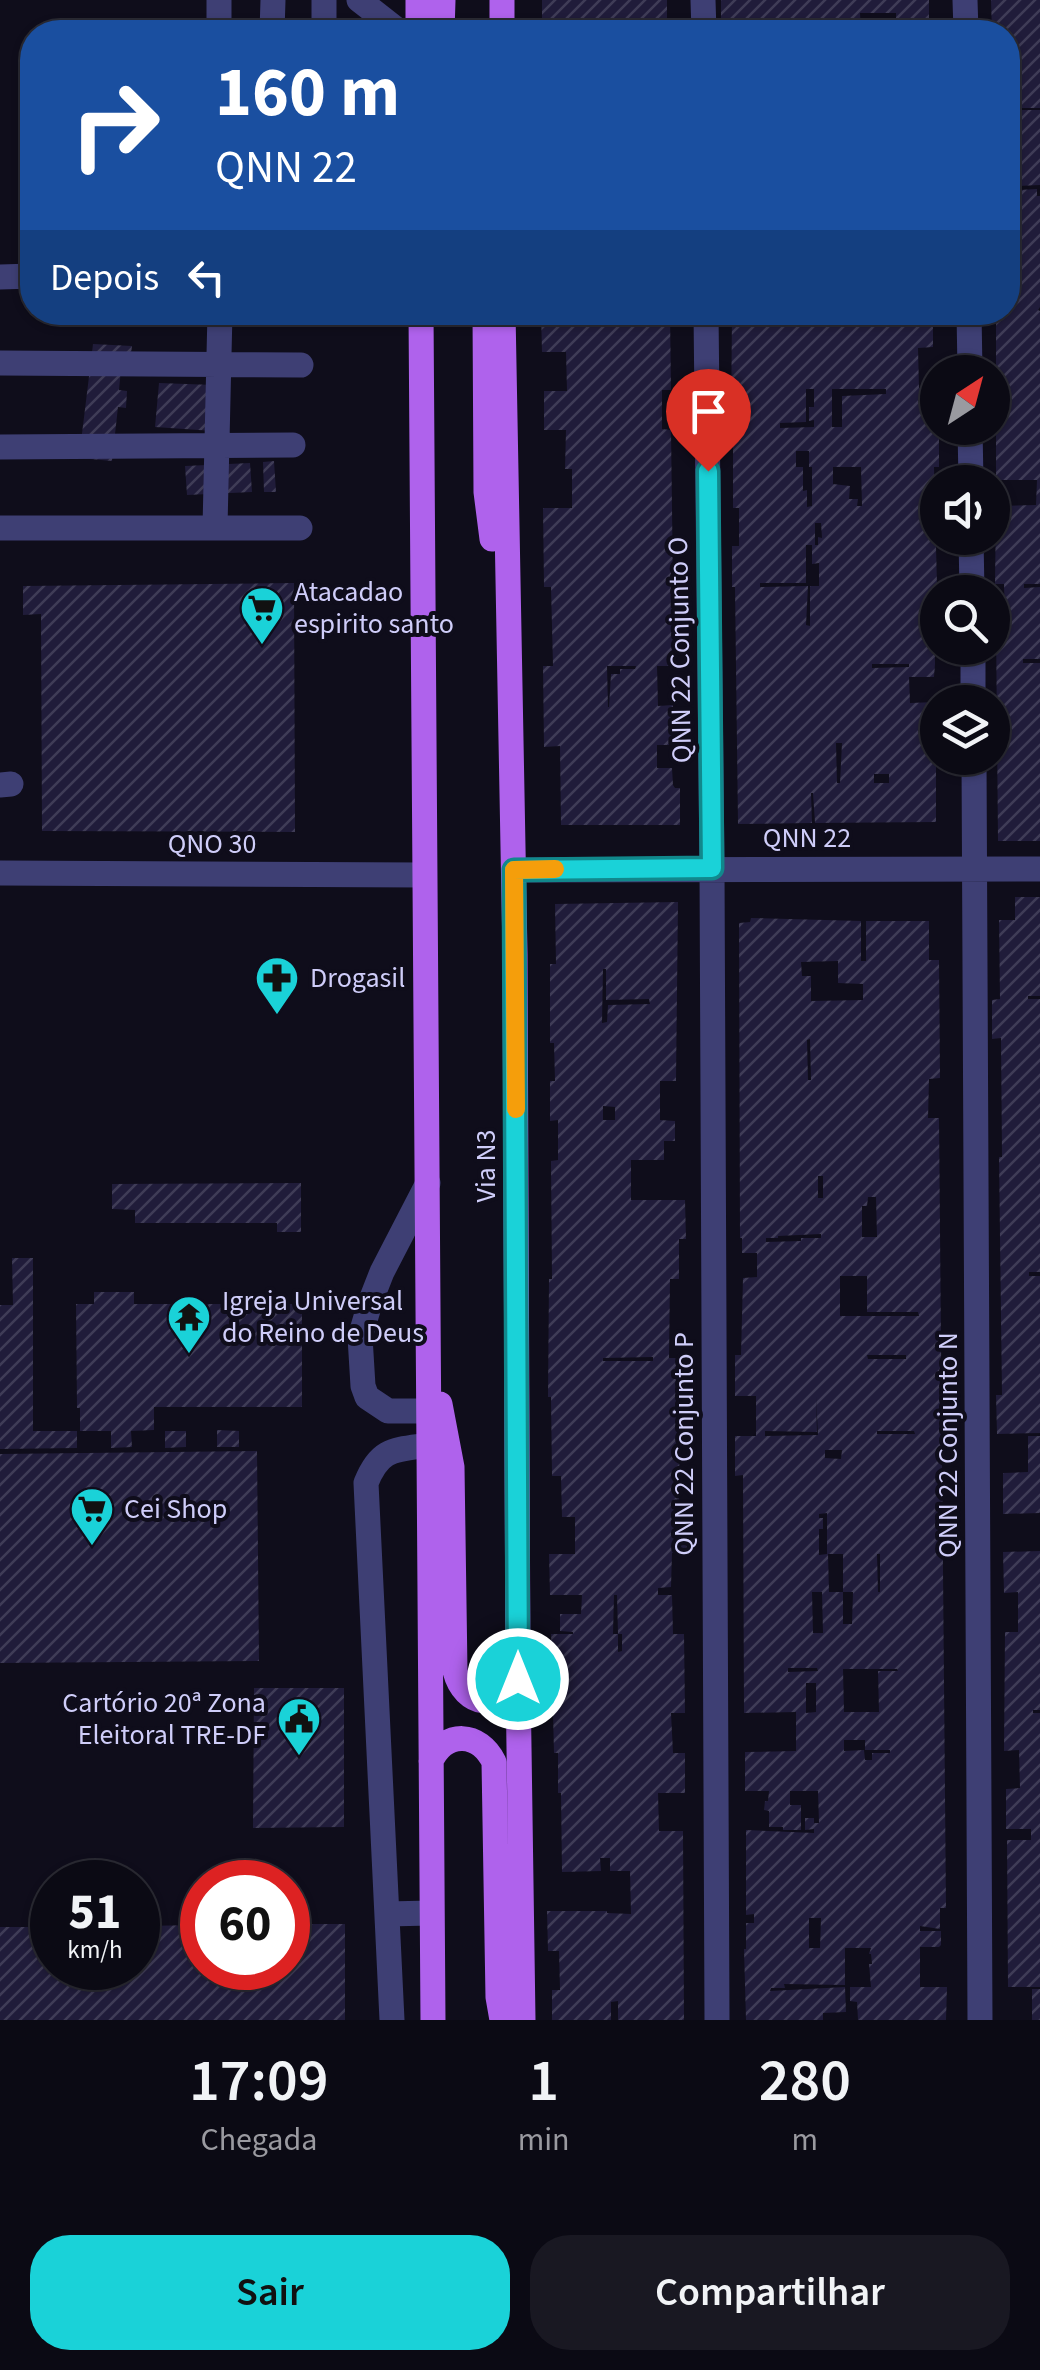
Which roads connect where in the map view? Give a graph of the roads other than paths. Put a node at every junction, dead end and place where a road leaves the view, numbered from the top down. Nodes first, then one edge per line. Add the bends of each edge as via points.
1 (359, 0) edge
2 (385, 20) edge
3 (220, 325) edge
4 (421, 325) edge
5 (484, 325) edge
6 (503, 325) edge
7 (706, 325) edge
8 (969, 325) edge
9 (970, 355) edge
10 (0, 363) edge
11 (218, 364) junction
12 (301, 365) dead end
13 (217, 445) junction
14 (293, 445) dead end
15 (0, 447) edge
16 (215, 527) junction
17 (0, 528) edge
18 (300, 528) dead end
19 (508, 658) junction
20 (974, 775) edge
21 (712, 868) junction
22 (975, 869) junction
23 (1040, 869) edge
24 (514, 870) junction
25 (0, 872) edge
26 (424, 875) junction
27 (428, 1183) junction
28 (430, 1350) junction
29 (428, 1411) junction
30 (429, 1445) junction
31 (518, 1679) junction
32 (431, 1761) junction
33 (432, 1913) junction
34 (387, 1914) junction
35 (392, 2020) edge
36 (433, 2020) edge
37 (502, 2020) edge
38 (523, 2020) edge
39 (717, 2020) edge
40 (980, 2020) edge

1 - 2 street
3 - 11 street
4 - 26 main road, Via N3
5 - 19 main road via 486,492
6 - 19 main road, Via N3
7 - 21 street, QNN 22 Conjunto O
8 - 9 street
10 - 11 street
11 - 12 street
11 - 13 street
13 - 14 street
13 - 15 street
13 - 16 street
16 - 17 street
16 - 18 street
19 - 24 main road, Via N3
20 - 22 street, QNN 22 Conjunto N
21 - 22 street, QNN 22
21 - 24 street, QNN 22
21 - 39 street, QNN 22 Conjunto P
22 - 23 street, QNN 22
22 - 40 street, QNN 22 Conjunto N
24 - 31 main road, Via N3
25 - 26 street, QNO 30
26 - 27 main road, Via N3
27 - 28 main road, Via N3
27 - 29 street via 382,1272 360,1337 367,1397 388,1411
28 - 29 main road, Via N3
28 - 31 main road via 452,1467 458,1682 473,1698 494,1701
29 - 30 main road, Via N3
30 - 32 main road, Via N3
30 - 34 street via 384,1456 366,1484
31 - 38 main road, Via N3
32 - 33 main road, Via N3
32 - 37 main road via 457,1738 481,1743 494,1762
33 - 34 street
33 - 36 main road, Via N3
34 - 35 street

